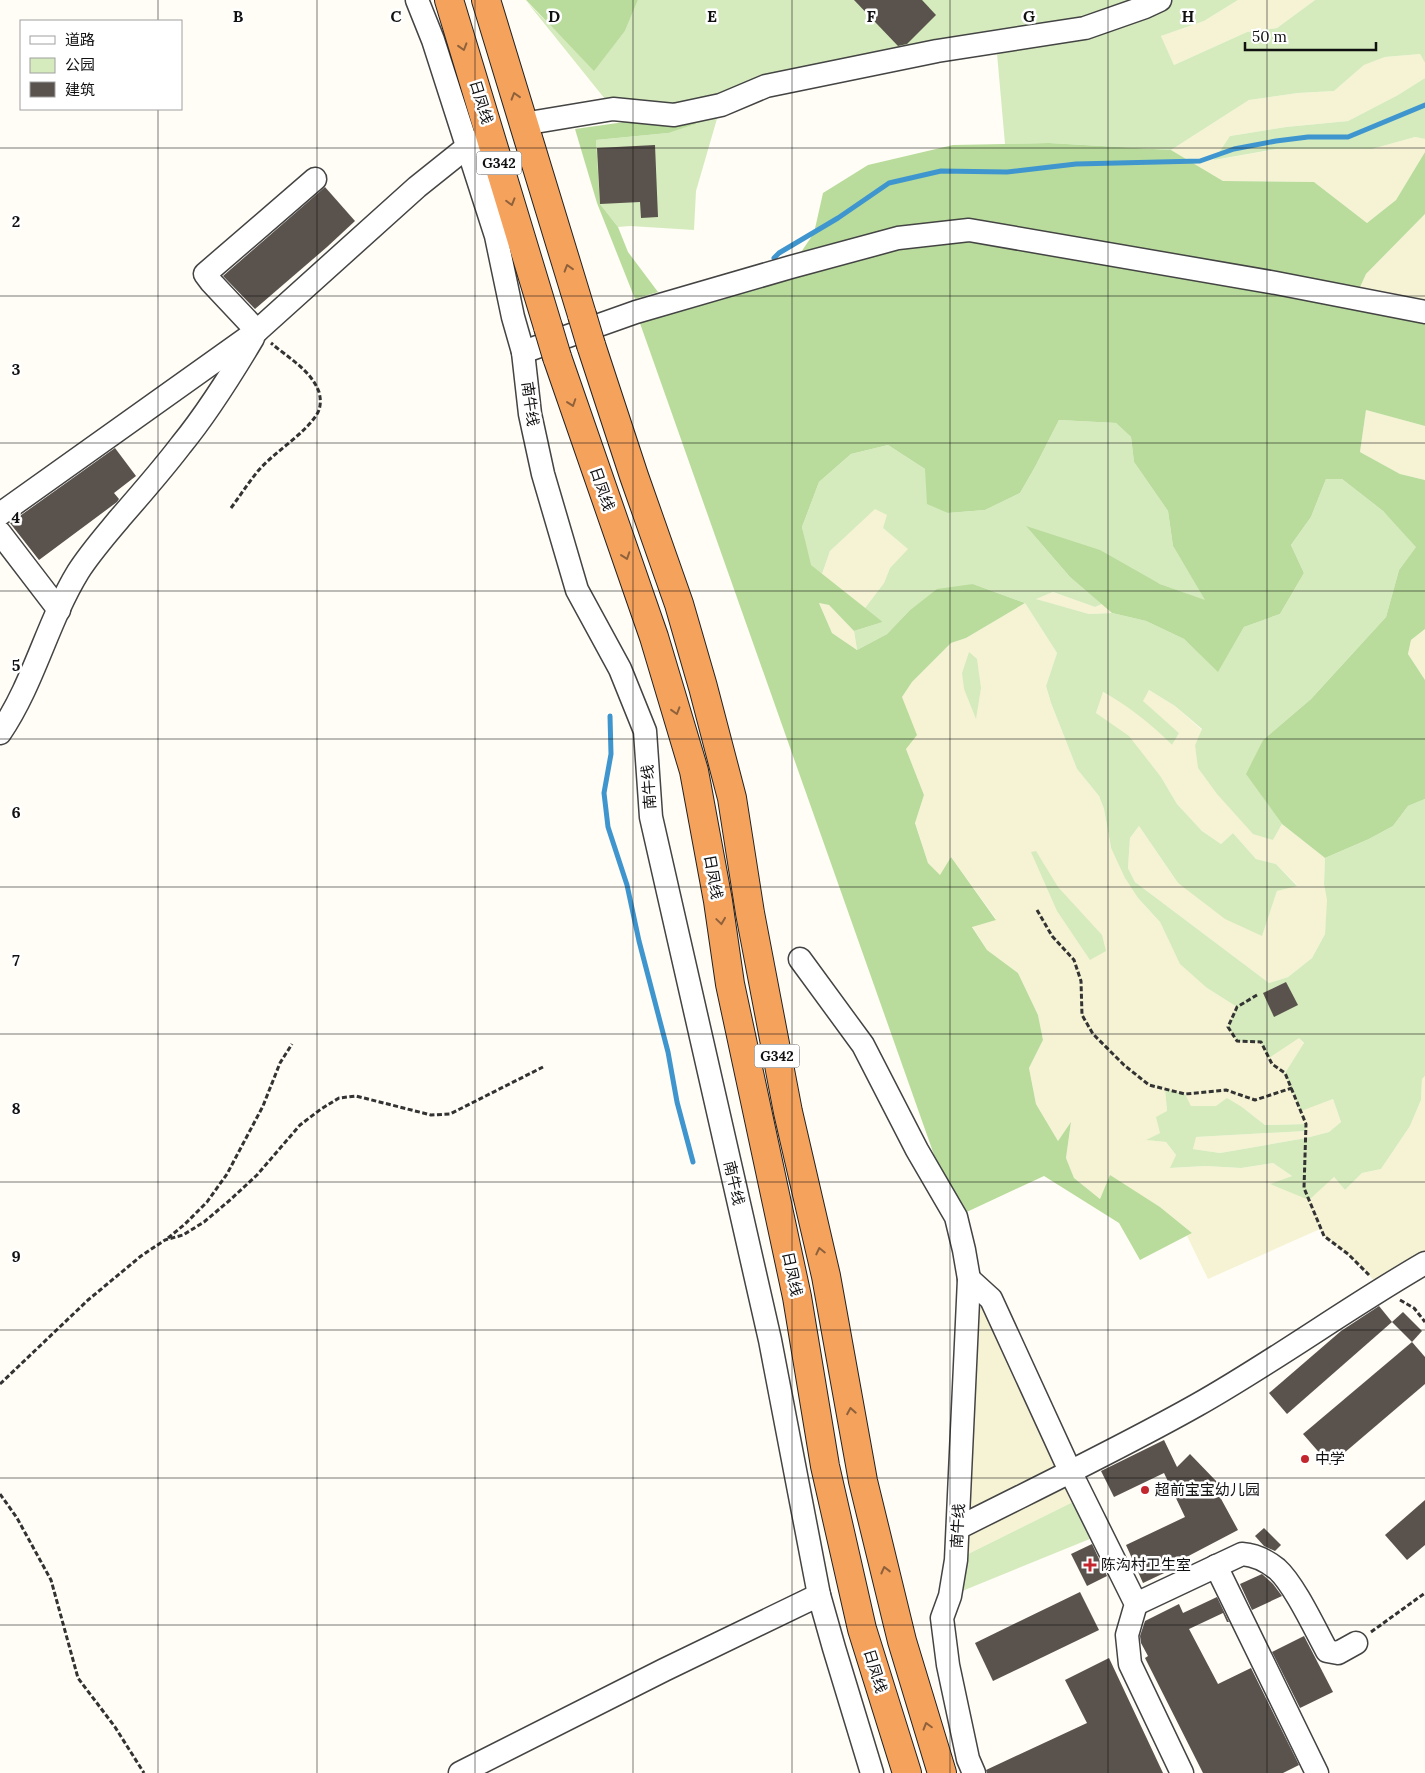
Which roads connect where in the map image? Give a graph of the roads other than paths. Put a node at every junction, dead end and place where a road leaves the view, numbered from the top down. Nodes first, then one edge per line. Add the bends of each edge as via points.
1 (418, 0) edge
2 (449, 0) edge
3 (486, 0) edge
4 (1160, 0) edge
5 (524, 124) junction
6 (479, 141) junction
7 (315, 179) dead end
8 (1425, 312) edge
9 (257, 331) junction
10 (523, 352) junction
11 (0, 514) edge
12 (0, 533) edge
13 (59, 610) junction
14 (0, 733) edge
15 (800, 959) dead end
16 (1425, 1263) edge
17 (969, 1279) junction
18 (1070, 1471) junction
19 (958, 1528) junction
20 (1216, 1566) junction
21 (820, 1595) junction
22 (1136, 1604) junction
23 (1356, 1642) road end
24 (460, 1773) edge
25 (872, 1773) edge
26 (907, 1773) edge
27 (942, 1773) edge
28 (974, 1773) edge
29 (1182, 1773) edge
30 (1316, 1773) edge

1 - 6 street, 南牛线
2 -> 6 highway, 日凤线 / G342
5 -> 3 highway, 日凤线 / G342
4 - 5 street via 1085,28 937,50 766,86 721,105 674,115 613,109
27 -> 5 highway, 日凤线 / G342, bridge via 902,1641 863,1481 826,1276 788,1112 732,798 679,604 591,345
6 - 9 street via 416,187
6 - 10 street, 南牛线 via 496,236
6 -> 26 highway, 日凤线 / G342, bridge via 548,327 654,637 694,771 730,984 797,1297 825,1466 862,1628
7 - 9 street via 205,274
8 - 10 street via 969,230 898,238 800,264 636,312
9 - 11 street
9 - 13 street via 183,444 78,572
10 - 21 street, 南牛线 via 530,414 543,474 577,590 620,669 645,731 651,817 770,1340
12 - 13 street
13 - 14 street via 36,665
15 - 17 street, 南牛线 via 863,1046 956,1217
16 - 18 street via 1196,1405
17 - 18 street via 991,1299
17 - 19 street, 南牛线
18 - 19 street
18 - 22 street
19 - 28 street, 南牛线 via 950,1596 942,1618 948,1665 968,1759
20 - 22 street
20 - 23 street via 1242,1554 1256,1555 1277,1569 1327,1651 1338,1653
20 - 30 street
21 - 24 street
21 - 25 street, 南牛线
22 - 29 street via 1127,1635 1130,1664

